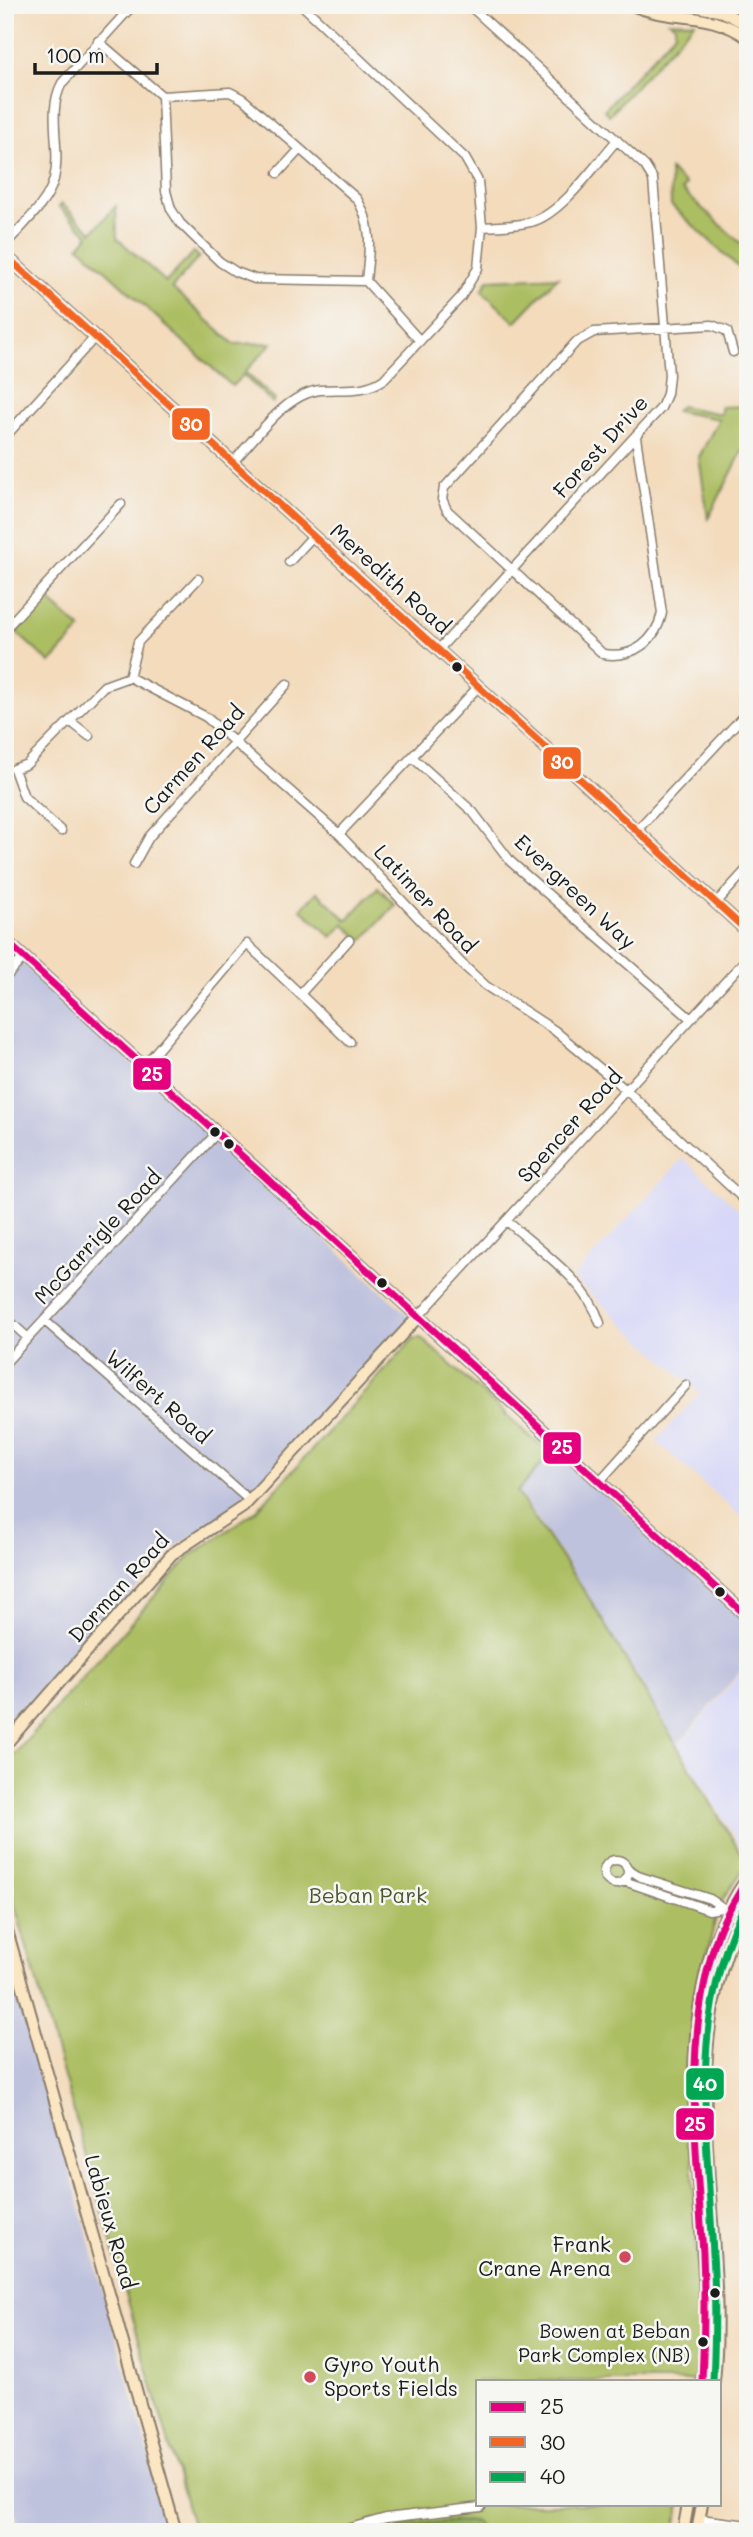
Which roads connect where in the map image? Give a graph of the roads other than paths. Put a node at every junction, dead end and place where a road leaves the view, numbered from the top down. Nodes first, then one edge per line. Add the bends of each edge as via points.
1 (133, 5) edge
2 (302, 5) edge
3 (632, 5) edge
4 (688, 5) edge
5 (475, 7) edge
6 (723, 13) edge
7 (748, 25) edge
8 (748, 38) edge
9 (98, 41) junction
10 (162, 96) junction
11 (617, 141) junction
12 (300, 149) junction
13 (278, 173) dead end
14 (482, 227) junction
15 (5, 245) edge
16 (5, 255) edge
17 (366, 281) junction
18 (665, 326) junction
19 (95, 337) junction
20 (420, 341) junction
21 (733, 352) dead end
22 (5, 437) edge
23 (636, 437) junction
24 (233, 462) junction
25 (121, 505) dead end
26 (313, 536) junction
27 (289, 562) dead end
28 (513, 570) junction
29 (198, 579) dead end
30 (5, 629) edge
31 (439, 649) junction
32 (129, 677) junction
33 (286, 684) dead end
34 (479, 686) junction
35 (748, 711) edge
36 (70, 721) junction
37 (89, 736) dead end
38 (234, 741) junction
39 (412, 757) junction
40 (10, 768) edge
41 (637, 830) junction
42 (61, 831) dead end
43 (339, 834) junction
44 (134, 864) dead end
45 (748, 869) edge
46 (717, 902) junction
47 (748, 932) edge
48 (5, 940) edge
49 (349, 940) dead end
50 (24, 957) junction
51 (748, 957) edge
52 (5, 978) edge
53 (300, 994) junction
54 (691, 1019) junction
55 (350, 1042) dead end
56 (143, 1067) junction
57 (626, 1090) junction
58 (216, 1134) junction
59 (748, 1203) edge
60 (508, 1221) junction
61 (5, 1317) edge
62 (417, 1318) junction
63 (45, 1321) junction
64 (600, 1323) dead end
65 (28, 1338) junction
66 (5, 1363) edge
67 (686, 1385) dead end
68 (598, 1483) junction
69 (249, 1500) junction
70 (748, 1617) edge
71 (5, 1745) edge
72 (627, 1868) junction
73 (748, 1877) edge
74 (624, 1881) junction
75 (725, 1909) junction
76 (746, 1912) edge
77 (5, 1923) edge
78 (702, 2380) edge
79 (714, 2380) edge
80 (688, 2506) edge
81 (702, 2506) edge
82 (481, 2507) dead end
83 (700, 2519) junction
84 (748, 2525) edge
85 (176, 2532) edge
86 (335, 2532) edge
87 (683, 2532) edge
88 (697, 2532) edge

1 - 9 street
2 - 14 street via 465,158 478,180
3 - 6 street via 656,13
4 - 6 street
5 - 11 street
6 - 7 street
6 - 8 street
9 - 10 street
9 - 15 street via 54,97 54,180 45,198
10 - 12 street via 230,92
10 - 17 street via 166,191 171,209 220,261 255,279
11 - 14 street via 543,218
11 - 18 street, Forest Drive via 653,178
12 - 13 street
12 - 17 street via 357,199 368,216
14 - 20 street via 478,268 461,297
16 - 19 street, Meredith Road
17 - 20 street
18 - 21 street via 712,325 727,331
18 - 23 street, Forest Drive via 667,394
18 - 28 street via 594,332 576,342 444,488 447,510
19 - 22 street
19 - 24 street, Meredith Road
20 - 24 street via 371,387 318,390 298,398
23 - 28 street, Forest Drive
23 - 28 street via 662,613 659,630 619,657 603,654
24 - 26 street, Meredith Road
25 - 30 street
26 - 27 street
26 - 31 street, Meredith Road
28 - 31 street, Forest Drive
29 - 32 street via 138,642
31 - 34 street, Meredith Road
32 - 36 street via 104,686
32 - 38 street, Latimer Road via 206,717
33 - 38 street, Carmen Road
34 - 39 street
34 - 41 street, Meredith Road
35 - 41 street
36 - 37 street
36 - 40 street via 27,764
38 - 43 street, Latimer Road
38 - 44 street, Carmen Road via 149,837
39 - 43 street
39 - 54 street, Evergreen Way via 473,811 511,862
40 - 42 street via 24,797
41 - 46 street, Meredith Road
43 - 57 street, Latimer Road via 486,986 554,1030
45 - 46 street
46 - 47 street, Meredith Road
48 - 50 street
49 - 53 street
50 - 52 street
50 - 56 street
51 - 54 street, Spencer Road
53 - 55 street
53 - 56 street via 247,944
54 - 57 street, Spencer Road
56 - 58 street
57 - 59 street, Latimer Road
57 - 60 street, Spencer Road
58 - 62 street
58 - 63 street, McGarrigle Road
60 - 62 street, Spencer Road
60 - 64 street via 580,1287
61 - 65 street
62 - 68 street
62 - 69 street, Dorman Road
63 - 65 street, McGarrigle Road
63 - 69 street, Wilfert Road
65 - 66 street, McGarrigle Road
67 - 68 street
68 - 70 street
69 - 71 street, Dorman Road via 172,1554
72 - 74 street
72 - 74 street via 617,1860 604,1868 609,1881
72 - 75 street
73 - 75 street
74 - 75 street via 709,1910
75 - 76 street
75 - 78 street via 707,1967 695,2045 705,2307
76 - 79 street via 718,1980 707,2046 716,2303
77 - 85 street, Labieux Road
80 - 87 street
81 - 83 street
82 - 86 street via 386,2518
83 - 84 street
83 - 88 street

